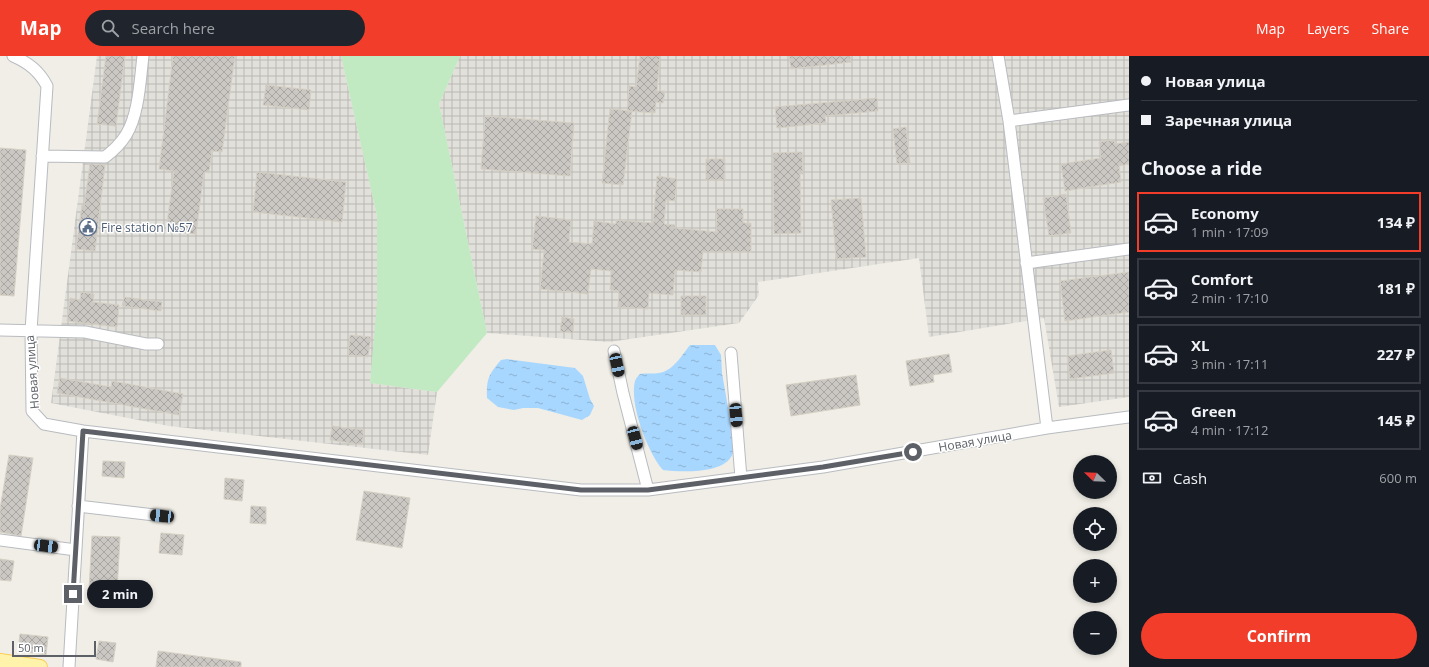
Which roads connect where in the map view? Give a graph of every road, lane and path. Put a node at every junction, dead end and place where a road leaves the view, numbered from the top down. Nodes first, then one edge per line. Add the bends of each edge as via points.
1 (13, 56) edge
2 (143, 56) edge
3 (998, 56) edge
4 (1129, 105) edge
5 (1009, 121) junction
6 (42, 156) junction
7 (1129, 249) edge
8 (1026, 263) junction
9 (0, 330) edge
10 (31, 331) junction
11 (158, 344) dead end
12 (614, 350) dead end
13 (731, 353) dead end
14 (1129, 417) edge
15 (1047, 428) junction
16 (83, 431) junction
17 (741, 478) junction
18 (648, 490) junction
19 (78, 506) junction
20 (162, 516) dead end
21 (0, 540) edge
22 (76, 550) junction
23 (0, 661) edge
24 (40, 667) edge
25 (69, 667) edge

1 - 6 street via 35,69 47,86
2 - 6 street via 132,122 114,150 105,157
3 - 5 street
4 - 5 street
5 - 8 street
6 - 10 street
7 - 8 street
8 - 15 street
9 - 10 street, Новая улица
10 - 11 street via 85,332
10 - 16 street, Новая улица via 32,411 44,424
12 - 18 street
13 - 17 street
14 - 15 street, Новая улица
15 - 17 street, Новая улица via 823,467
16 - 18 street, Новая улица via 581,490
16 - 19 street
17 - 18 street, Новая улица
19 - 20 street
19 - 22 street
21 - 22 street
22 - 25 street
23 - 24 main road

